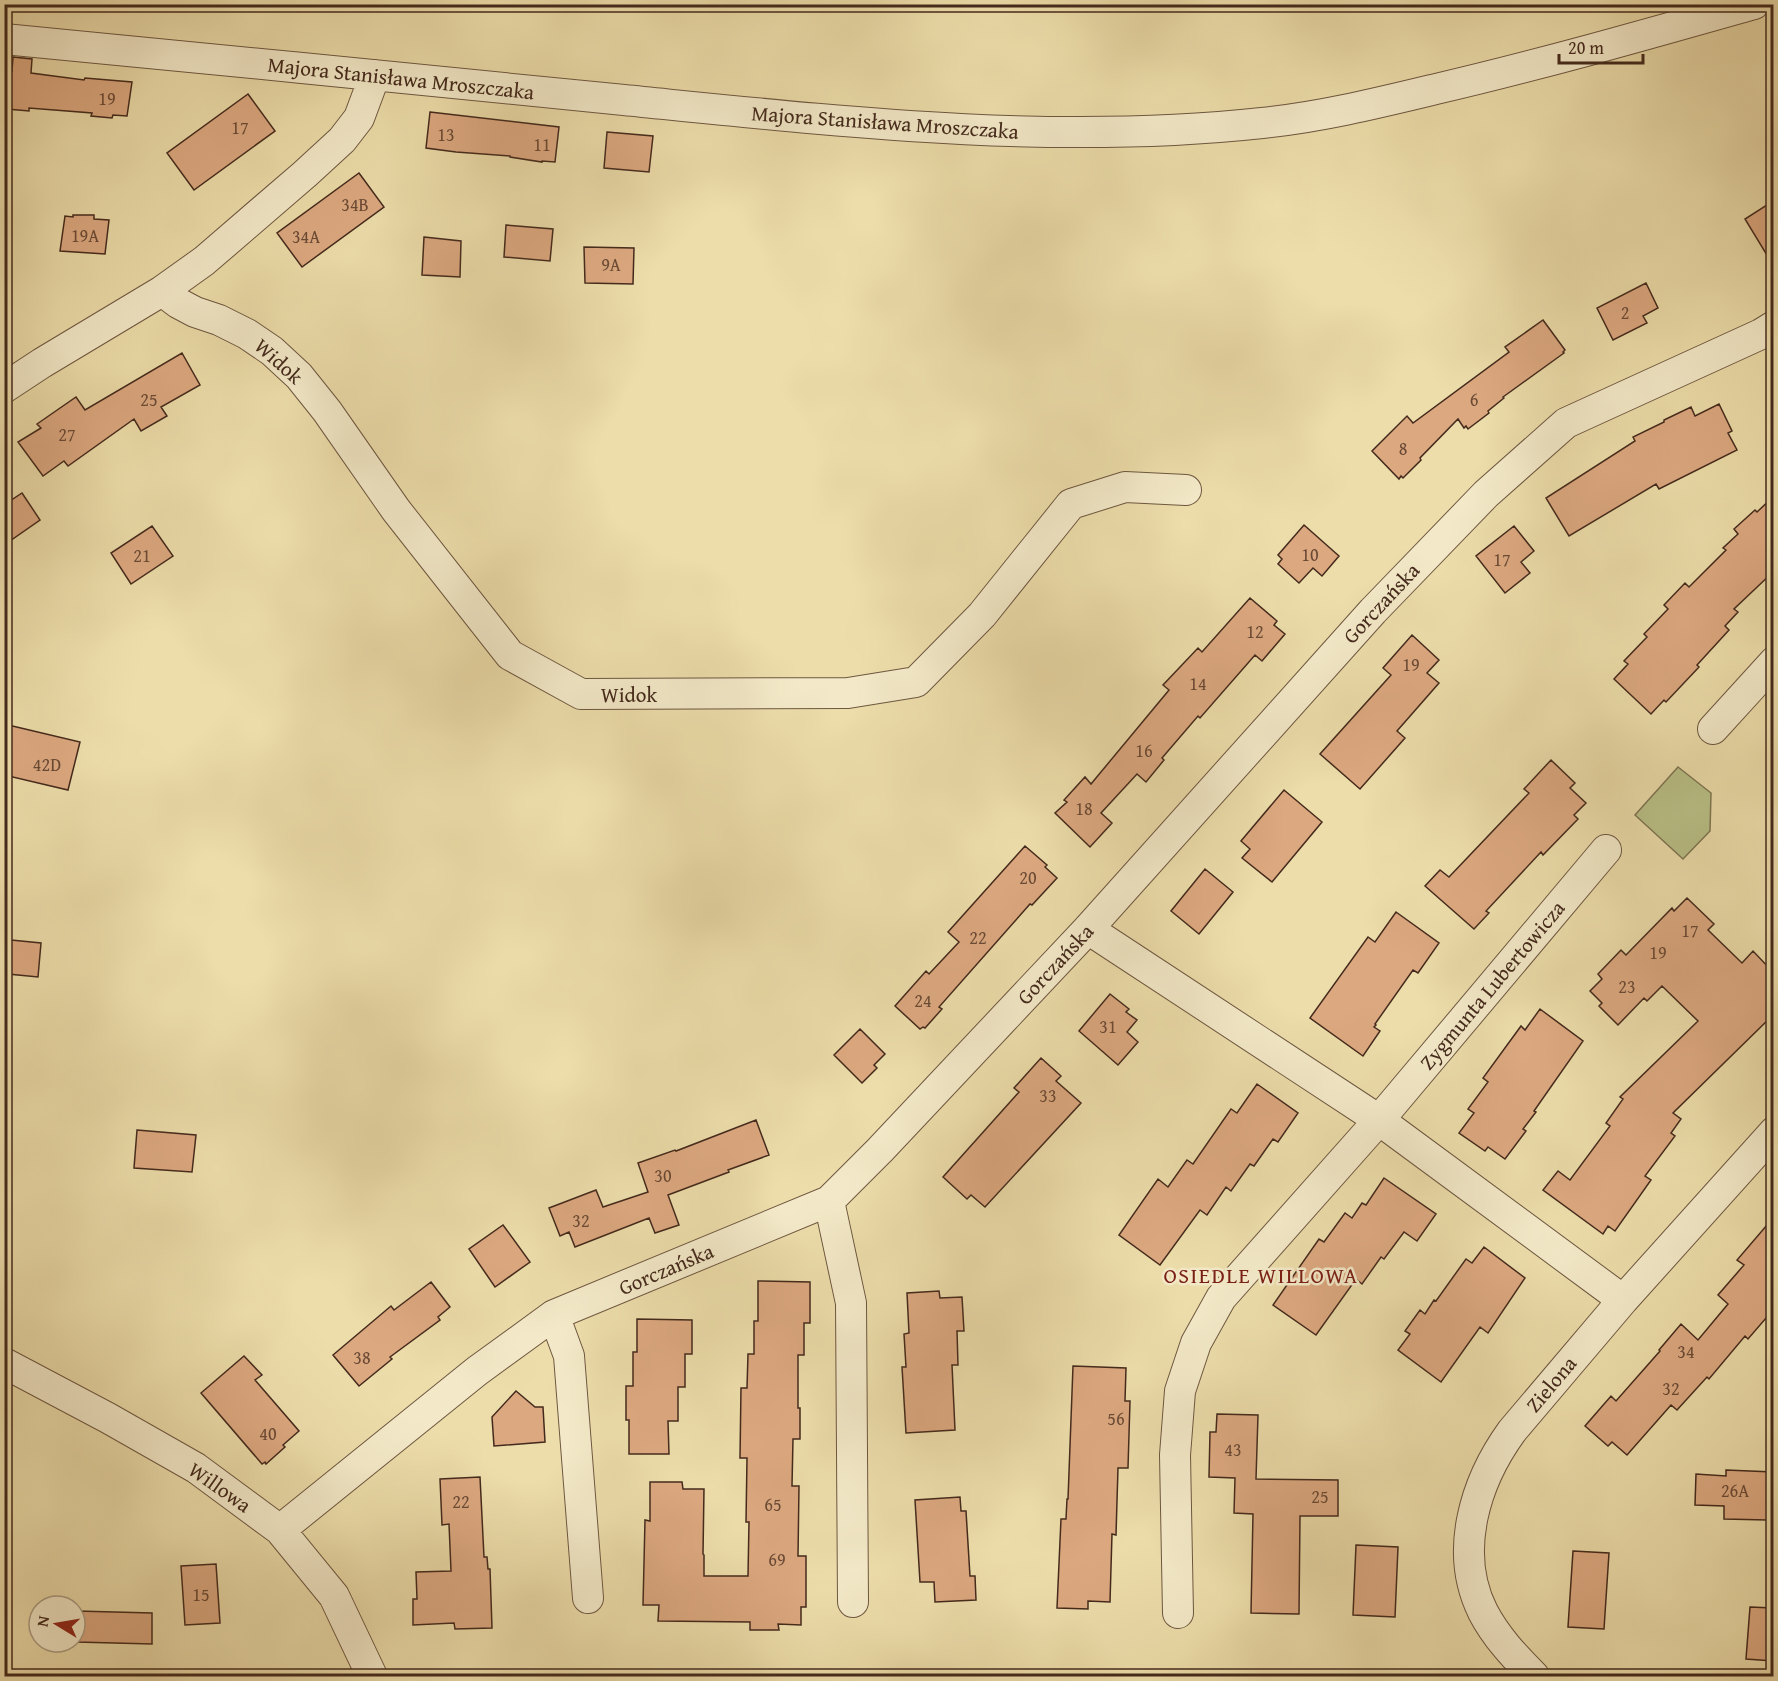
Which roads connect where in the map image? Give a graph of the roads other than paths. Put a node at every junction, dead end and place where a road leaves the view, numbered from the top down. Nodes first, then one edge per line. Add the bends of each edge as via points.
1 (1754, 4) edge
2 (4, 39) edge
3 (375, 75) junction
4 (162, 291) junction
5 (1773, 326) edge
6 (4, 388) edge
7 (1186, 490) dead end
8 (1773, 662) edge
9 (1713, 729) dead end
10 (1606, 850) dead end
11 (1088, 929) junction
12 (1379, 1120) junction
13 (1773, 1132) edge
14 (828, 1201) junction
15 (1623, 1300) junction
16 (554, 1315) junction
17 (4, 1363) edge
18 (280, 1530) junction
19 (588, 1598) dead end
20 (853, 1602) dead end
21 (1178, 1613) dead end
22 (372, 1677) edge
23 (1534, 1677) edge

1 - 3 street, Majora Stanisława Mroszczaka via 1518,70 1340,112 1193,130 1008,132 904,126
2 - 3 street, Majora Stanisława Mroszczaka
3 - 4 street via 359,118 342,140 204,261
4 - 6 street
4 - 7 street, Widok via 195,312 247,334 299,376 396,510 510,655 581,694 848,693 916,682 982,615 1071,504 1125,487
5 - 11 street, Gorczańska via 1566,423 1486,494 1373,611
8 - 9 street
10 - 12 street, Zygmunta Lubertowicza
11 - 12 street
11 - 14 street, Gorczańska
12 - 15 street
12 - 21 street, Zygmunta Lubertowicza via 1221,1298 1196,1343 1180,1391 1175,1455
13 - 15 street, Zielona
14 - 16 street, Gorczańska
14 - 20 street via 851,1303
15 - 23 street, Zielona via 1497,1451 1470,1524 1472,1581 1482,1611 1512,1654
16 - 18 street, Gorczańska via 477,1371
16 - 19 street via 569,1356
17 - 18 street, Willowa via 196,1468
18 - 22 street, Willowa via 334,1596

